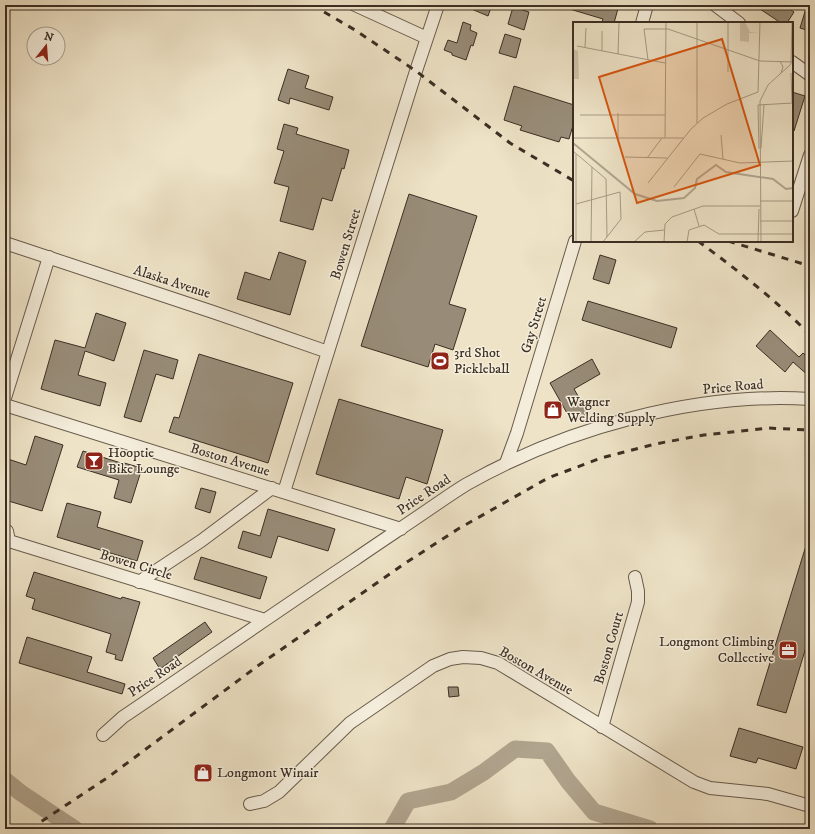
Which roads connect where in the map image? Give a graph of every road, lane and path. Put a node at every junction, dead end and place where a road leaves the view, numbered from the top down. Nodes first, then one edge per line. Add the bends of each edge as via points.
1 (355, 5) edge
2 (438, 5) edge
3 (647, 5) edge
4 (715, 5) edge
5 (642, 22) edge
6 (738, 22) edge
7 (427, 38) junction
8 (793, 63) edge
9 (810, 75) edge
10 (810, 155) edge
11 (793, 208) edge
12 (574, 242) edge
13 (5, 243) edge
14 (49, 257) junction
15 (328, 352) junction
16 (5, 398) edge
17 (810, 399) edge
18 (5, 405) edge
19 (506, 463) junction
20 (272, 488) junction
21 (284, 492) junction
22 (400, 529) junction
23 (7, 531) dead end
24 (634, 577) dead end
25 (139, 582) junction
26 (265, 620) junction
27 (602, 727) junction
28 (103, 735) dead end
29 (250, 804) dead end
30 (810, 806) edge

1 - 7 street
2 - 7 street, Bowen Street
3 - 5 street
4 - 6 street
7 - 15 street, Bowen Street
8 - 9 street
10 - 11 street
12 - 19 street, Gay Street
13 - 14 street, Alaska Avenue
14 - 15 street, Alaska Avenue
14 - 16 street
15 - 21 street, Bowen Street
17 - 19 street, Price Road via 754,399 667,410 585,432
18 - 20 street, Boston Avenue
19 - 22 street, Price Road via 465,485
20 - 21 street, Boston Avenue
20 - 25 street via 201,541
21 - 22 street, Boston Avenue
22 - 26 street, Price Road
23 - 25 street, Bowen Circle via 9,541
24 - 27 street, Boston Court via 638,602
25 - 26 street, Bowen Circle
26 - 28 street, Price Road via 123,717
27 - 29 street, Boston Avenue via 498,663 481,658 450,659 433,666 350,724 279,792 264,801
27 - 30 street, Boston Avenue via 694,782 710,788 768,794

